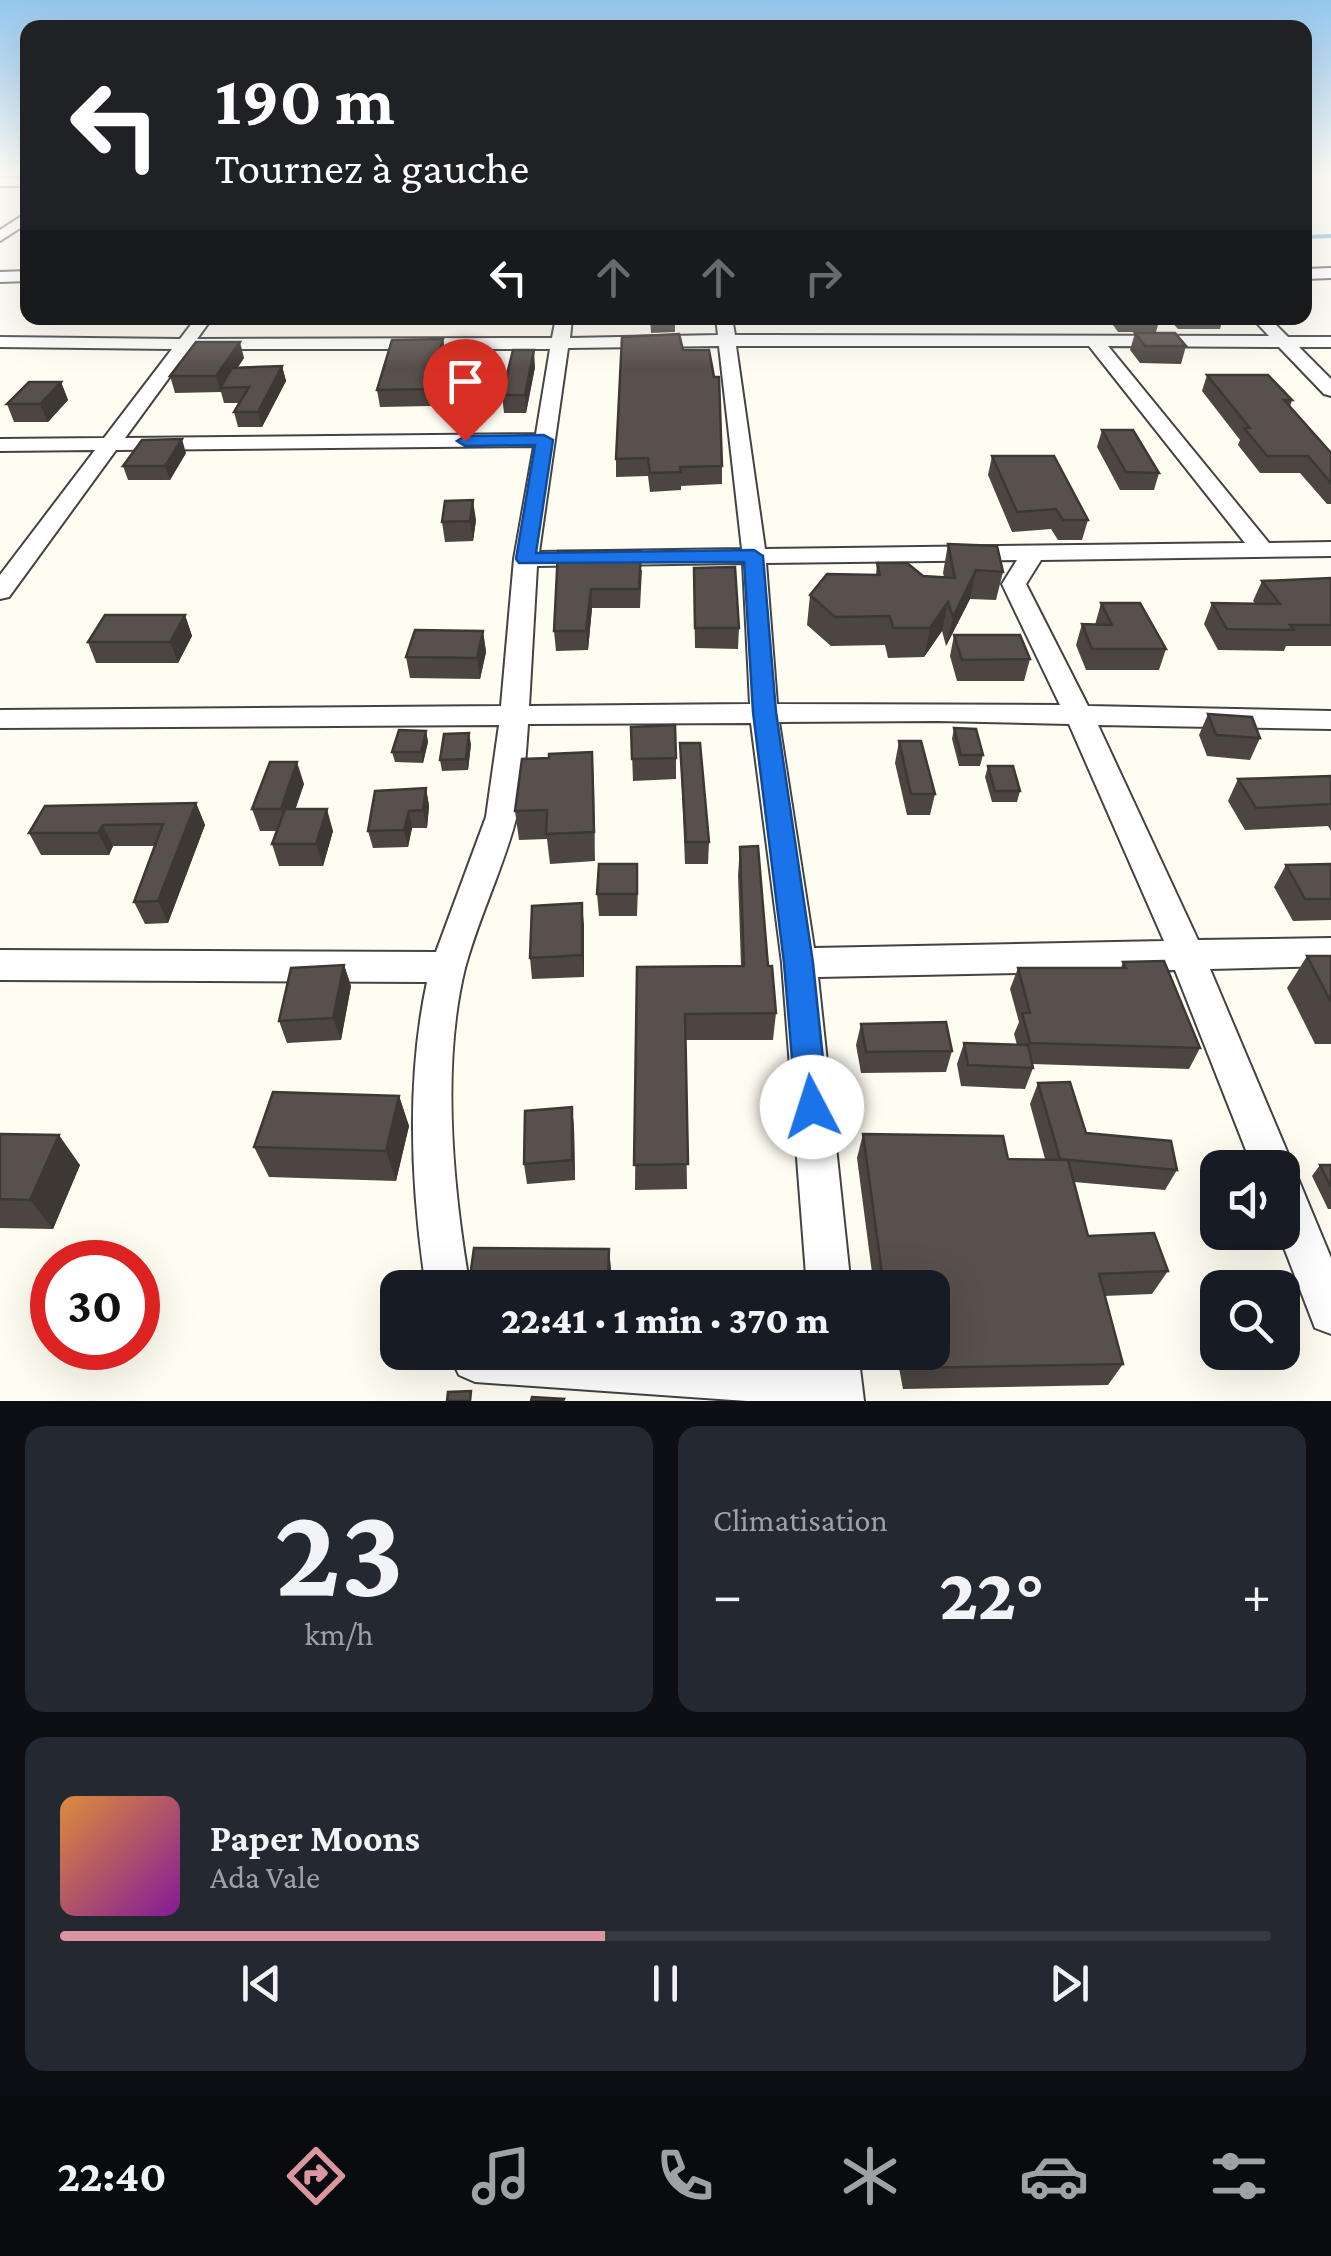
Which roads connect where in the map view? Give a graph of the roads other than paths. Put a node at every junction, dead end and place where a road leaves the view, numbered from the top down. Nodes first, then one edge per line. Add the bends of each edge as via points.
1 (199, 325) edge
2 (563, 325) edge
3 (906, 325) edge
4 (1267, 325) edge
5 (725, 330) edge
6 (912, 338) junction
7 (1093, 339) junction
8 (0, 342) edge
9 (188, 342) junction
10 (1284, 342) junction
11 (1331, 342) edge
12 (560, 345) junction
13 (1331, 390) edge
14 (544, 440) junction
15 (0, 445) edge
16 (108, 445) junction
17 (1331, 548) edge
18 (1262, 550) junction
19 (1034, 552) junction
20 (0, 554) edge
21 (28, 554) junction
22 (754, 556) junction
23 (526, 559) junction
24 (0, 592) edge
25 (764, 712) junction
26 (1081, 713) junction
27 (517, 715) junction
28 (0, 719) edge
29 (1331, 720) edge
30 (1188, 952) junction
31 (1331, 952) edge
32 (799, 963) junction
33 (0, 966) edge
34 (448, 966) junction
35 (1267, 1150) edge
36 (1300, 1235) edge
37 (445, 1270) edge
38 (827, 1270) edge
39 (1331, 1312) edge
40 (675, 1370) edge
41 (838, 1379) edge

1 - 9 street
2 - 12 street
3 - 6 street
4 - 10 street
5 - 6 street
5 - 12 street
5 - 22 street
6 - 7 street
7 - 10 street
7 - 18 street
8 - 9 street
9 - 12 street
9 - 16 street
10 - 11 street
10 - 13 street
12 - 14 street
14 - 16 street
14 - 23 street
15 - 16 street
16 - 21 street
17 - 18 street
18 - 19 street
19 - 22 street
19 - 26 street via 1014,584
20 - 21 street
21 - 24 street
22 - 23 street
22 - 25 street
23 - 27 street
25 - 26 street
25 - 27 street
25 - 32 street
26 - 29 street
26 - 30 street
27 - 28 street
27 - 34 street via 501,818
30 - 31 street
30 - 32 street
30 - 35 street
32 - 38 street
33 - 34 street
34 - 37 street via 434,1090
36 - 39 street
40 - 41 street

